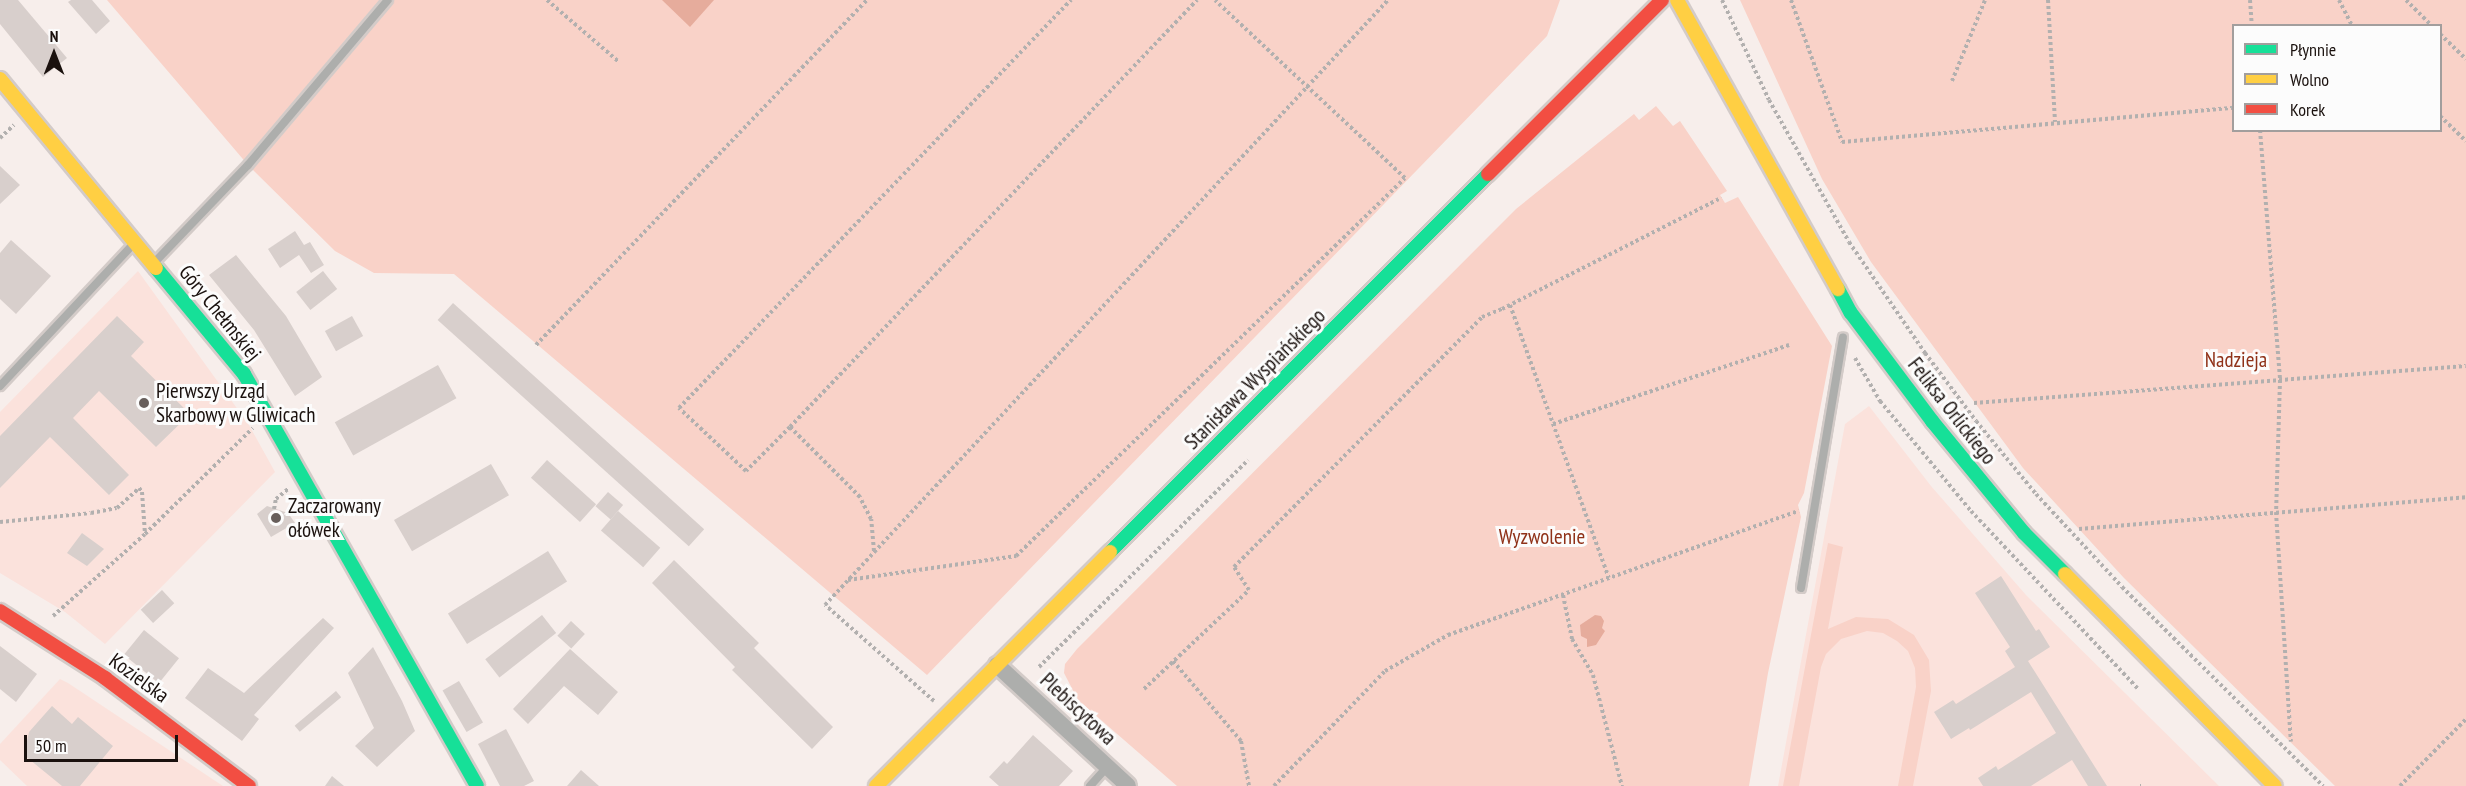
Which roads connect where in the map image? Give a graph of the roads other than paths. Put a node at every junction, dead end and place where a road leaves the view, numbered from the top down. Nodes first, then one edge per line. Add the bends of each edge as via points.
1 (388, 0) edge
2 (1662, 0) edge
3 (1677, 0) edge
4 (0, 79) edge
5 (135, 242) junction
6 (152, 264) junction
7 (1843, 338) road end
8 (0, 386) edge
9 (1801, 588) dead end
10 (0, 611) edge
11 (997, 665) junction
12 (1107, 767) junction
13 (249, 786) edge
14 (477, 786) edge
15 (876, 786) edge
16 (1090, 786) edge
17 (1128, 786) edge
18 (2275, 786) edge

1 - 6 lane via 248,165
2 - 11 street, Stanisława Wyspiańskiego
3 - 18 street, Feliksa Orlickiego via 1851,313 1932,421 2024,533
4 - 5 street, Góry Chełmskiej via 8,95
5 - 6 street, Góry Chełmskiej
5 - 8 lane
6 - 14 street, Góry Chełmskiej via 244,374
7 - 9 lane
10 - 13 street, Kozielska via 105,678
11 - 12 street, Plebiscytowa
11 - 15 street, Stanisława Wyspiańskiego
12 - 16 lane
12 - 17 street, Plebiscytowa

